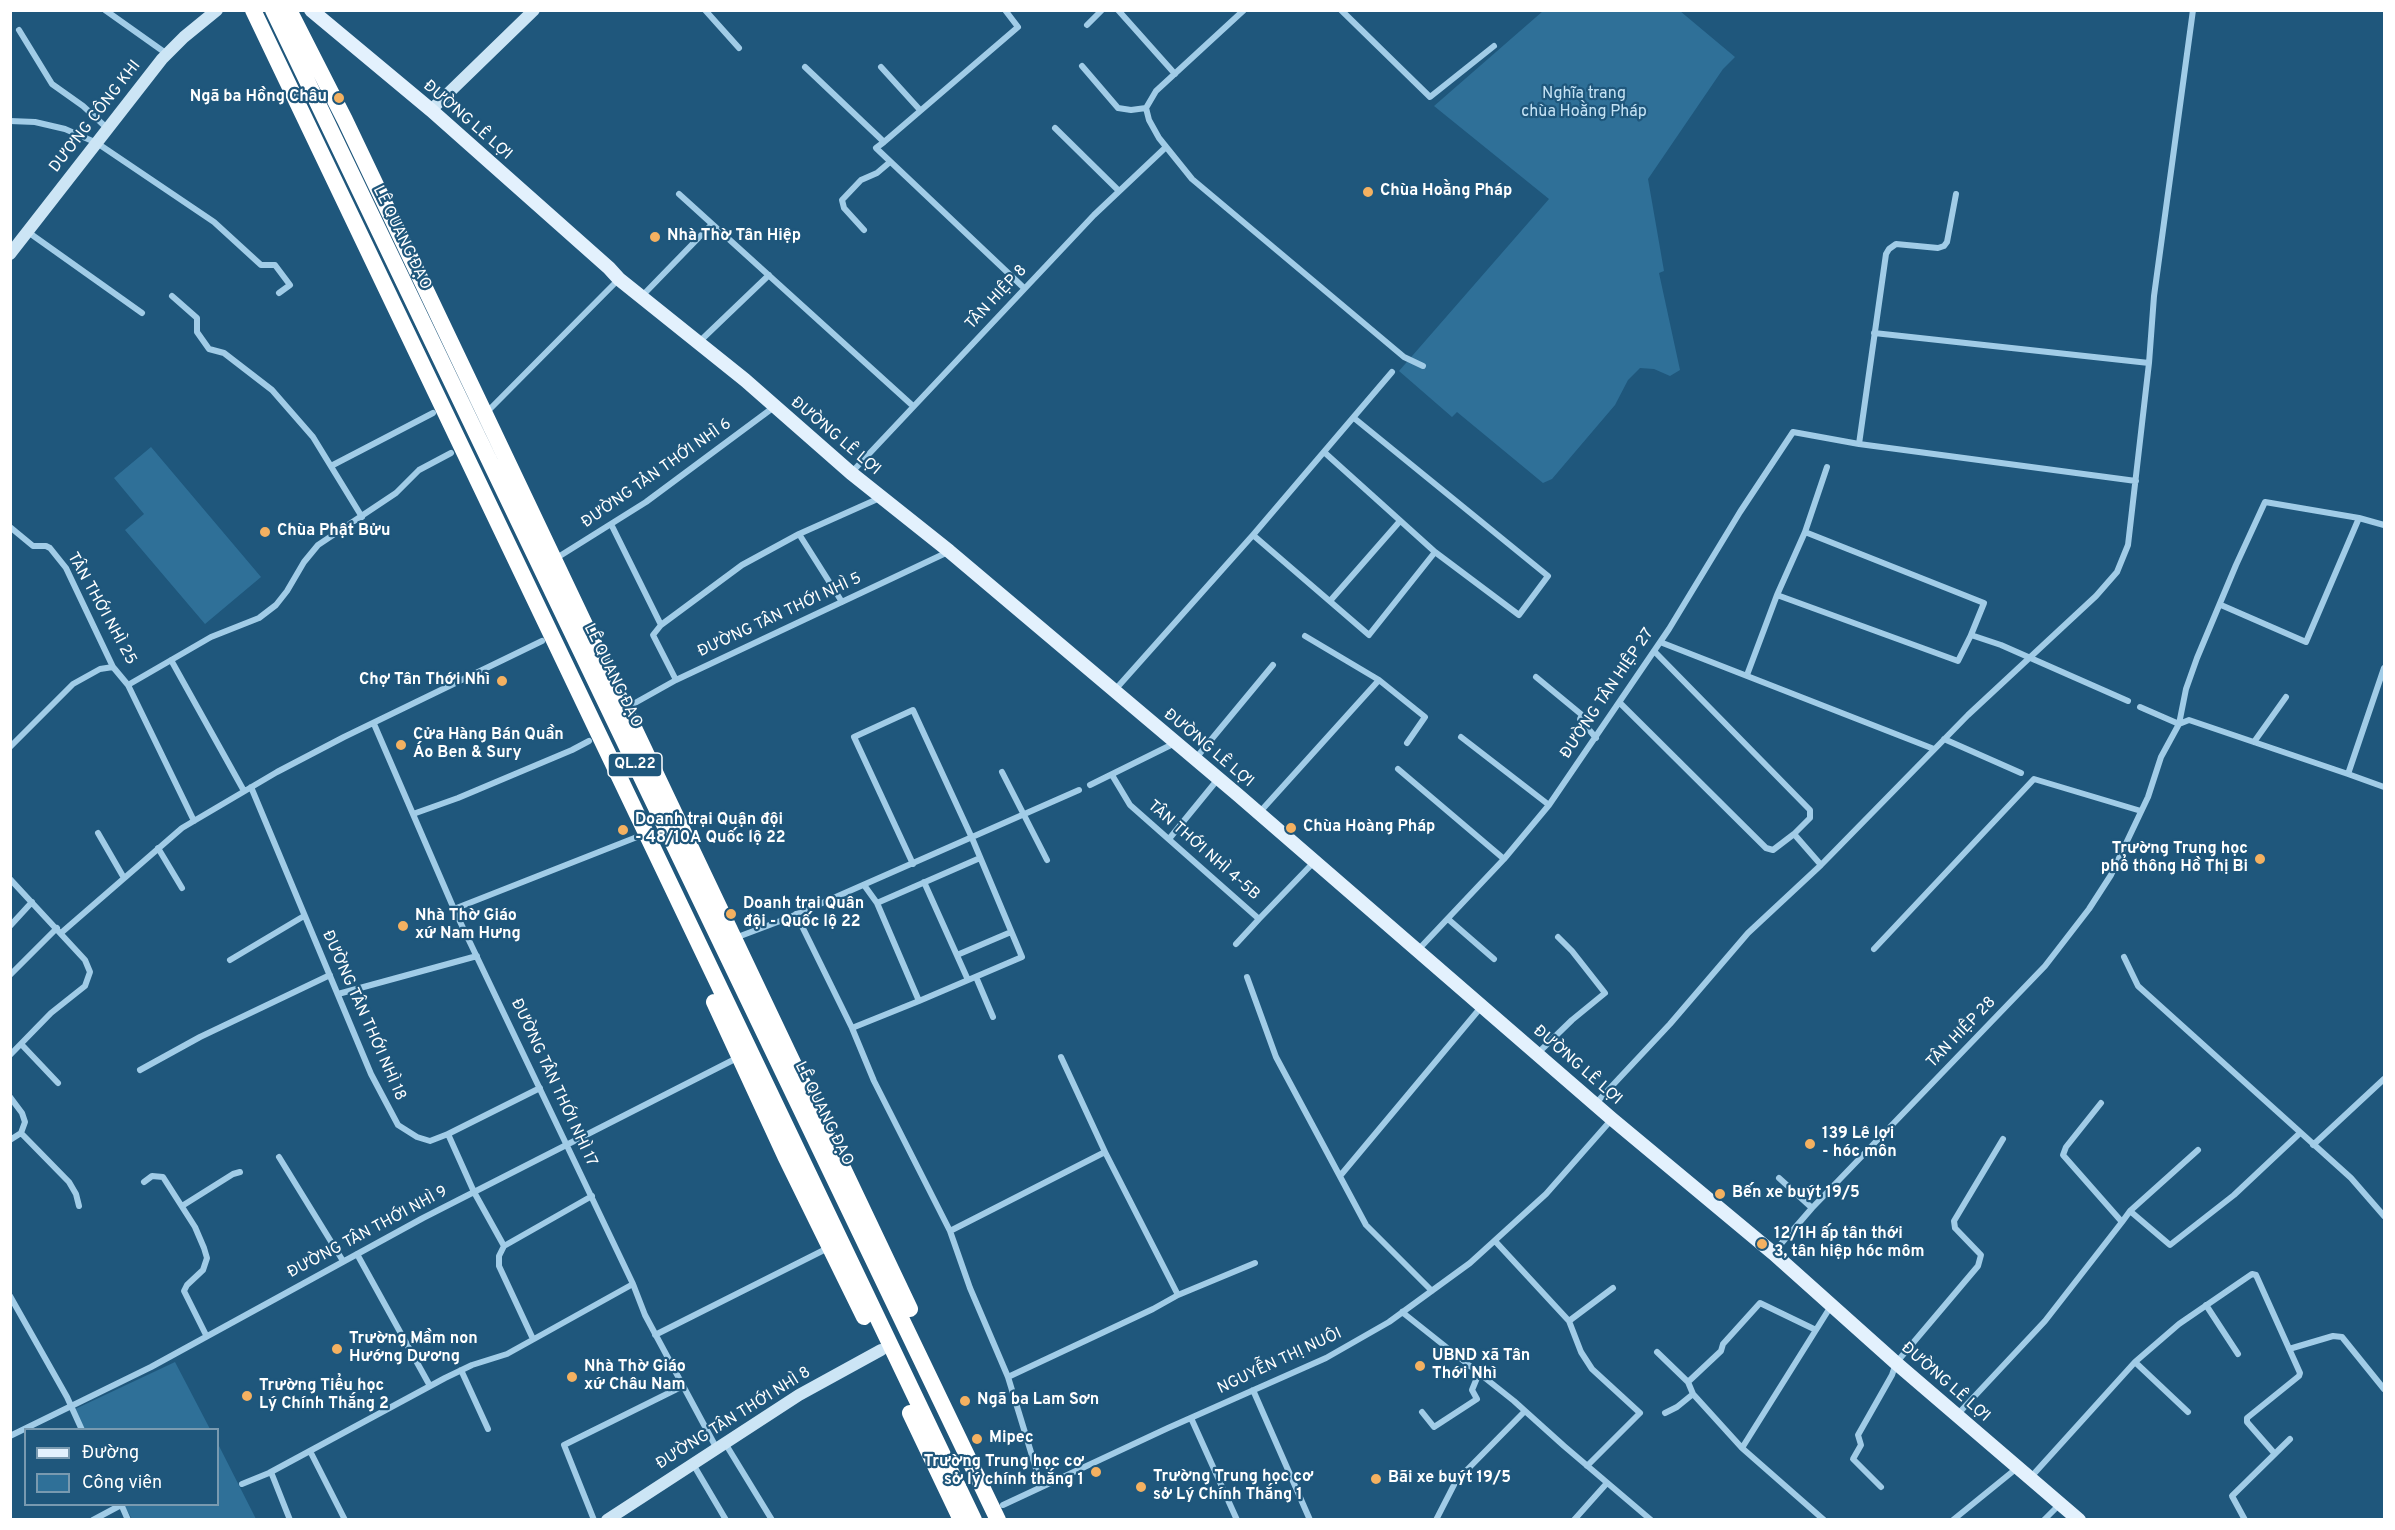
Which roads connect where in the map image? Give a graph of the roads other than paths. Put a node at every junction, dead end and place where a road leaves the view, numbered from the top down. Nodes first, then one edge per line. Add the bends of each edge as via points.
1 (105, 10) edge
2 (217, 10) edge
3 (240, 10) edge
4 (253, 10) edge
5 (273, 10) edge
6 (289, 10) edge
7 (311, 10) edge
8 (534, 10) edge
9 (705, 10) edge
10 (1005, 10) edge
11 (1102, 10) edge
12 (1118, 10) edge
13 (1244, 10) edge
14 (1341, 10) edge
15 (2193, 10) edge
16 (1087, 25) dead end
17 (19, 30) dead end
18 (1494, 46) dead end
19 (738, 48) dead end
20 (166, 54) junction
21 (1082, 66) dead end
22 (806, 67) dead end
23 (881, 67) dead end
24 (1175, 74) junction
25 (1146, 108) junction
26 (431, 110) junction
27 (920, 110) junction
28 (10, 121) edge
29 (1055, 128) dead end
30 (108, 129) junction
31 (884, 142) junction
32 (97, 143) junction
33 (1166, 147) junction
34 (890, 162) junction
35 (1118, 190) junction
36 (679, 194) dead end
37 (1956, 194) dead end
38 (712, 224) junction
39 (864, 230) dead end
40 (28, 232) junction
41 (10, 254) edge
42 (769, 275) junction
43 (619, 279) junction
44 (1024, 288) junction
45 (279, 293) dead end
46 (172, 296) dead end
47 (642, 296) junction
48 (142, 313) dead end
49 (1874, 333) junction
50 (698, 343) junction
51 (2149, 363) junction
52 (1423, 366) dead end
53 (1392, 372) dead end
54 (913, 406) junction
55 (774, 407) junction
56 (433, 413) junction
57 (485, 414) junction
58 (1354, 418) junction
59 (1859, 444) junction
60 (1324, 452) junction
61 (451, 453) junction
62 (331, 466) junction
63 (1827, 467) dead end
64 (851, 473) junction
65 (2136, 481) junction
66 (883, 497) junction
67 (362, 517) junction
68 (2359, 518) junction
69 (1400, 521) junction
70 (611, 524) junction
71 (2385, 525) edge
72 (10, 527) edge
73 (1805, 532) junction
74 (799, 534) junction
75 (1253, 535) junction
76 (949, 551) junction
77 (1435, 552) junction
78 (554, 560) junction
79 (1777, 595) junction
80 (1330, 601) junction
81 (842, 602) junction
82 (2221, 605) junction
83 (661, 625) junction
84 (1971, 635) junction
85 (1305, 636) dead end
86 (542, 641) junction
87 (1660, 642) junction
88 (1654, 651) junction
89 (2028, 658) junction
90 (171, 660) junction
91 (1273, 665) dead end
92 (113, 667) junction
93 (2385, 668) edge
94 (1747, 675) junction
95 (1536, 677) dead end
96 (676, 680) junction
97 (1379, 680) junction
98 (128, 685) junction
99 (1113, 691) junction
100 (2286, 697) dead end
101 (2128, 701) dead end
102 (1620, 703) junction
103 (2140, 707) dead end
104 (626, 709) junction
105 (374, 724) junction
106 (2179, 724) junction
107 (1461, 737) dead end
108 (1596, 738) junction
109 (1944, 739) junction
110 (590, 741) junction
111 (2254, 742) junction
112 (1176, 743) junction
113 (1407, 743) dead end
114 (10, 747) edge
115 (1934, 749) junction
116 (1195, 758) junction
117 (1398, 769) dead end
118 (1002, 772) dead end
119 (2021, 773) dead end
120 (2348, 774) junction
121 (1112, 775) junction
122 (1219, 778) junction
123 (1090, 785) dead end
124 (2385, 788) edge
125 (248, 789) junction
126 (1079, 790) dead end
127 (1549, 805) junction
128 (2141, 811) junction
129 (1259, 813) junction
130 (413, 814) junction
131 (1024, 815) junction
132 (194, 821) junction
133 (98, 833) dead end
134 (1794, 834) junction
135 (637, 837) junction
136 (972, 838) junction
137 (1169, 839) junction
138 (158, 848) junction
139 (980, 858) junction
140 (1504, 859) junction
141 (1047, 860) dead end
142 (1314, 862) junction
143 (914, 864) junction
144 (1821, 865) junction
145 (124, 878) junction
146 (10, 879) edge
147 (924, 882) junction
148 (864, 885) junction
149 (182, 888) dead end
150 (32, 902) junction
151 (877, 903) junction
152 (454, 909) junction
153 (796, 914) junction
154 (304, 916) junction
155 (1259, 919) junction
156 (1448, 919) junction
157 (10, 926) edge
158 (59, 931) junction
159 (1011, 932) junction
160 (1558, 937) dead end
161 (728, 942) junction
162 (1236, 944) dead end
163 (1874, 949) dead end
164 (1417, 950) junction
165 (957, 955) junction
166 (477, 956) junction
167 (2124, 957) dead end
168 (1494, 958) dead end
169 (230, 960) dead end
170 (10, 975) edge
171 (330, 975) junction
172 (976, 977) junction
173 (1246, 977) dead end
174 (968, 980) junction
175 (338, 994) junction
176 (919, 1001) junction
177 (1483, 1005) junction
178 (993, 1017) dead end
179 (852, 1028) junction
180 (22, 1045) junction
181 (1538, 1053) junction
182 (10, 1055) edge
183 (739, 1057) junction
184 (1061, 1058) dead end
185 (140, 1070) dead end
186 (2385, 1079) edge
187 (58, 1083) dead end
188 (540, 1088) junction
189 (10, 1097) edge
190 (2101, 1103) dead end
191 (1596, 1104) junction
192 (1612, 1119) junction
193 (21, 1133) junction
194 (2300, 1133) junction
195 (447, 1134) junction
196 (2003, 1138) dead end
197 (10, 1140) edge
198 (2313, 1145) junction
199 (567, 1146) junction
200 (2198, 1150) dead end
201 (1105, 1152) junction
202 (279, 1157) dead end
203 (240, 1172) dead end
204 (1340, 1176) junction
205 (1779, 1178) dead end
206 (144, 1182) dead end
207 (474, 1191) junction
208 (592, 1196) junction
209 (79, 1206) dead end
210 (182, 1206) junction
211 (1812, 1208) junction
212 (2130, 1211) junction
213 (2385, 1216) edge
214 (2122, 1222) junction
215 (950, 1232) junction
216 (1495, 1240) junction
217 (504, 1246) junction
218 (830, 1247) junction
219 (1773, 1253) junction
220 (357, 1254) junction
221 (343, 1261) junction
222 (1255, 1263) dead end
223 (633, 1284) junction
224 (1613, 1288) dead end
225 (1432, 1291) junction
226 (1178, 1295) junction
227 (10, 1296) edge
228 (2206, 1305) junction
229 (1831, 1306) junction
230 (1402, 1312) junction
231 (1569, 1321) junction
232 (1816, 1330) junction
233 (206, 1335) junction
234 (656, 1335) junction
235 (533, 1339) junction
236 (2289, 1349) junction
237 (881, 1350) junction
238 (1657, 1352) dead end
239 (2238, 1354) dead end
240 (2135, 1362) junction
241 (1896, 1363) junction
242 (461, 1371) junction
243 (1479, 1373) junction
244 (1008, 1377) junction
245 (1688, 1382) junction
246 (430, 1386) junction
247 (683, 1386) junction
248 (2385, 1389) edge
249 (1253, 1390) junction
250 (1693, 1394) junction
251 (70, 1406) junction
252 (1525, 1411) junction
253 (1422, 1412) dead end
254 (2188, 1412) dead end
255 (1665, 1413) dead end
256 (1957, 1416) junction
257 (1191, 1418) junction
258 (26, 1428) edge
259 (81, 1428) edge
260 (24, 1429) edge
261 (488, 1429) dead end
262 (10, 1436) edge
263 (2290, 1439) dead end
264 (721, 1446) junction
265 (1742, 1448) junction
266 (310, 1450) junction
267 (2275, 1454) junction
268 (693, 1464) junction
269 (1587, 1466) junction
270 (2017, 1468) junction
271 (270, 1472) junction
272 (2030, 1478) junction
273 (1607, 1483) junction
274 (242, 1484) dead end
275 (1041, 1485) junction
276 (1881, 1487) dead end
277 (2060, 1504) junction
278 (119, 1506) edge
279 (121, 1506) edge
280 (1001, 1513) edge
281 (93, 1520) edge
282 (128, 1520) edge
283 (290, 1520) edge
284 (345, 1520) edge
285 (594, 1520) edge
286 (607, 1520) edge
287 (726, 1520) edge
288 (772, 1520) edge
289 (961, 1520) edge
290 (975, 1520) edge
291 (1237, 1520) edge
292 (1310, 1520) edge
293 (1436, 1520) edge
294 (1574, 1520) edge
295 (1651, 1520) edge
296 (1824, 1520) edge
297 (1953, 1520) edge
298 (2044, 1520) edge
299 (2079, 1520) edge
300 (2245, 1520) edge

1 - 20 street
2 - 20 street, DƯƠNG CÔNG KHI
3 - 56 highway, QL.22
4 - 290 highway, QL.22
5 - 161 highway, LÊ QUANG ĐẠO / QL.22
6 - 57 highway, LÊ QUANG ĐẠO / QL.22
7 - 26 main road, ĐƯỜNG LÊ LỢI
8 - 26 street
9 - 19 street
10 - 27 street via 1018,27
11 - 16 street
12 - 24 street
13 - 24 street
14 - 18 street via 1430,97
15 - 51 street via 2154,296
17 - 30 street via 52,84
20 - 30 street, DƯƠNG CÔNG KHI
21 - 25 street via 1118,108
22 - 31 street
23 - 27 street
24 - 25 street via 1156,91
25 - 33 street
26 - 43 main road, ĐƯỜNG LÊ LỢI
27 - 31 street
28 - 32 street via 64,129
29 - 35 street
30 - 32 street, DƯƠNG CÔNG KHI
31 - 34 street via 876,148
32 - 40 street, DƯƠNG CÔNG KHI
32 - 45 street via 214,222 261,265 274,265 290,283
33 - 35 street, TÂN HIỆP 8
33 - 52 street via 1192,179 1404,357
34 - 39 street via 861,180 842,200 844,208
34 - 44 street
35 - 44 street, TÂN HIỆP 8
36 - 38 street
37 - 49 street via 1944,246 1896,244 1889,249
38 - 42 street
38 - 47 street
40 - 41 street, DƯƠNG CÔNG KHI
40 - 48 street
42 - 50 street
42 - 54 street
43 - 47 main road, ĐƯỜNG LÊ LỢI
43 - 57 street
44 - 54 street, TÂN HIỆP 8
46 - 62 street via 197,318 197,332 209,348 224,353 272,390 313,437
47 - 50 main road, ĐƯỜNG LÊ LỢI
49 - 51 street
49 - 59 street
50 - 55 main road, ĐƯỜNG LÊ LỢI
51 - 65 street
53 - 58 street
54 - 64 street, TÂN HIỆP 8
55 - 64 main road, ĐƯỜNG LÊ LỢI
55 - 70 street, ĐƯỜNG TẢN THỚI NHÌ 6
56 - 61 highway, QL.22
56 - 62 street
57 - 78 highway, LÊ QUANG ĐẠO / QL.22
58 - 60 street
58 - 77 street via 1548,576 1519,615
59 - 65 street
59 - 87 street, ĐƯỜNG TÂN HIỆP 27 via 1793,432
60 - 69 street
60 - 75 street
61 - 67 street, TÂN THỚI NHÌ 25 via 419,470 396,493
61 - 86 highway, QL.22
62 - 67 street
63 - 73 street
64 - 66 main road, ĐƯỜNG LÊ LỢI
65 - 89 street via 2128,545 2117,572
66 - 74 street
66 - 76 main road, ĐƯỜNG LÊ LỢI
67 - 90 street, TÂN THỚI NHÌ 25 via 318,545 276,605 259,618 211,637
68 - 71 street
68 - 82 street, TÂN HIỆP 28 via 2265,502
68 - 82 street via 2306,642
69 - 77 street
69 - 80 street
70 - 78 street, ĐƯỜNG TẢN THỚI NHÌ 6
70 - 83 street
72 - 92 street, TÂN THỚI NHÌ 25 via 33,546 50,548 66,568
73 - 79 street
73 - 84 street via 1984,603
74 - 81 street
74 - 83 street via 742,565
75 - 80 street
75 - 99 street
76 - 81 street, ĐƯỜNG TÂN THỚI NHÌ 5
76 - 99 main road, ĐƯỜNG LÊ LỢI
77 - 80 street via 1369,635
78 - 104 highway, LÊ QUANG ĐẠO / QL.22
79 - 84 street via 1958,662
79 - 94 street
81 - 96 street, ĐƯỜNG TÂN THỚI NHÌ 5
82 - 106 street, TÂN HIỆP 28 via 2186,689
83 - 96 street via 653,635
84 - 89 street
85 - 97 street
86 - 105 street
86 - 110 highway, QL.22
87 - 88 street, ĐƯỜNG TÂN HIỆP 27
87 - 94 street
88 - 102 street, ĐƯỜNG TÂN HIỆP 27
88 - 134 street via 1810,810 1810,818
89 - 101 street
89 - 109 street
90 - 98 street, TÂN THỚI NHÌ 25
90 - 125 street, ĐƯỜNG TÂN THỚI NHÌ 18
91 - 116 street
92 - 98 street, TÂN THỚI NHÌ 25
92 - 114 street via 100,669 74,684
93 - 120 street
94 - 115 street
95 - 108 street via 1582,715 1580,719
96 - 104 street, ĐƯỜNG TÂN THỚI NHÌ 5
97 - 113 street via 1425,717
97 - 129 street
98 - 132 street
99 - 112 main road, ĐƯỜNG LÊ LỢI
100 - 111 street
102 - 108 street, ĐƯỜNG TÂN HIỆP 27
102 - 134 street via 1767,848 1773,850
103 - 106 street
104 - 161 highway, LÊ QUANG ĐẠO / QL.22
105 - 125 street
105 - 130 street, ĐƯỜNG TÂN THỚI NHÌ 17
106 - 111 street via 2190,720
106 - 128 street, TÂN HIỆP 28 via 2161,757
107 - 127 street
108 - 127 street, ĐƯỜNG TÂN HIỆP 27
109 - 115 street
109 - 119 street
110 - 130 street
110 - 135 highway, QL.22
111 - 120 street
112 - 116 main road, ĐƯỜNG LÊ LỢI
112 - 121 street
115 - 144 street
116 - 122 main road, ĐƯỜNG LÊ LỢI
117 - 140 street
118 - 131 street
120 - 124 street
121 - 123 street
121 - 137 street, TÂN THỚI NHÌ 4-5B via 1130,805
122 - 129 main road, ĐƯỜNG LÊ LỢI
122 - 137 street
125 - 132 street
125 - 154 street, ĐƯỜNG TÂN THỚI NHÌ 18
126 - 131 street
127 - 140 street, ĐƯỜNG TÂN HIỆP 27
128 - 163 street via 2034,779
128 - 211 street, TÂN HIỆP 28 via 2111,875 2046,966
129 - 142 main road, ĐƯỜNG LÊ LỢI
130 - 152 street, ĐƯỜNG TÂN THỚI NHÌ 17
131 - 136 street
131 - 141 street
132 - 138 street
133 - 145 street
134 - 144 street
135 - 152 street
135 - 183 highway, QL.22
136 - 139 street
136 - 143 street
136 - 143 street via 913,711 854,737
137 - 155 street, TÂN THỚI NHÌ 4-5B
138 - 145 street
138 - 149 street
139 - 147 street
139 - 159 street
140 - 156 street, ĐƯỜNG TÂN HIỆP 27
142 - 155 street
142 - 164 main road, ĐƯỜNG LÊ LỢI
143 - 148 street
144 - 191 street via 1749,933
145 - 158 street
146 - 150 street
147 - 151 street
147 - 165 street
148 - 151 street
148 - 153 street
150 - 157 street
150 - 158 street
151 - 176 street
152 - 166 street, ĐƯỜNG TÂN THỚI NHÌ 17
153 - 161 street
153 - 179 street
154 - 169 street
154 - 171 street, ĐƯỜNG TÂN THỚI NHÌ 18
155 - 162 street, TÂN THỚI NHÌ 4-5B
156 - 164 street, ĐƯỜNG TÂN HIỆP 27
156 - 168 street
158 - 170 street
158 - 180 street via 85,960 90,972 85,986 51,1013
159 - 165 street
159 - 172 street via 1022,957
160 - 181 street via 1605,993
161 - 280 highway, LÊ QUANG ĐẠO / QL.22
164 - 177 main road, ĐƯỜNG LÊ LỢI
165 - 174 street
166 - 175 street
166 - 188 street, ĐƯỜNG TÂN THỚI NHÌ 17
167 - 194 street via 2138,986
171 - 175 street, ĐƯỜNG TÂN THỚI NHÌ 18
171 - 185 street
172 - 174 street
172 - 178 street
173 - 204 street via 1276,1057
174 - 176 street
175 - 195 street, ĐƯỜNG TÂN THỚI NHÌ 18 via 371,1074 398,1125 430,1141
176 - 179 street
177 - 181 main road, ĐƯỜNG LÊ LỢI
177 - 204 street
179 - 215 street via 874,1081
180 - 182 street
180 - 187 street
181 - 191 main road, ĐƯỜNG LÊ LỢI
183 - 199 street, ĐƯỜNG TÂN THỚI NHÌ 9
183 - 218 highway, QL.22
184 - 201 street
186 - 198 street
188 - 195 street, ĐƯỜNG TÂN THỚI NHÌ 18
188 - 199 street, ĐƯỜNG TÂN THỚI NHÌ 17
189 - 193 street via 25,1122
190 - 214 street via 2062,1155
191 - 192 main road, ĐƯỜNG LÊ LỢI
192 - 216 street, NGUYỄN THỊ NUÔI via 1546,1194
192 - 219 main road, ĐƯỜNG LÊ LỢI
193 - 197 street
193 - 209 street via 69,1182
194 - 198 street
194 - 212 street via 2234,1195 2170,1245
195 - 207 street
196 - 241 street via 1954,1221 1955,1228 1981,1255 1978,1266
198 - 213 street
199 - 207 street, ĐƯỜNG TÂN THỚI NHÌ 9
199 - 208 street, ĐƯỜNG TÂN THỚI NHÌ 17
200 - 212 street
201 - 215 street
201 - 226 street
202 - 221 street
203 - 210 street
204 - 225 street via 1366,1225
205 - 211 street
206 - 210 street via 152,1176 163,1177
207 - 217 street
207 - 220 street, ĐƯỜNG TÂN THỚI NHÌ 9
208 - 217 street
208 - 223 street, ĐƯỜNG TÂN THỚI NHÌ 17
210 - 233 street via 207,1258 203,1270 183,1291
211 - 219 street, TÂN HIỆP 28
212 - 214 street
214 - 256 street via 2045,1322
215 - 244 street
216 - 225 street, NGUYỄN THỊ NUÔI
216 - 231 street
217 - 235 street via 499,1266
218 - 234 street
218 - 237 highway, QL.22
219 - 229 main road, ĐƯỜNG LÊ LỢI
220 - 221 street, ĐƯỜNG TÂN THỚI NHÌ 9
220 - 246 street
221 - 233 street, ĐƯỜNG TÂN THỚI NHÌ 9
222 - 226 street
223 - 234 street, ĐƯỜNG TÂN THỚI NHÌ 17
223 - 235 street
224 - 231 street
225 - 230 street, NGUYỄN THỊ NUÔI
226 - 244 street
227 - 251 street
228 - 236 street via 2256,1275
228 - 239 street
228 - 240 street
229 - 232 street
229 - 241 main road, ĐƯỜNG LÊ LỢI
230 - 243 street
230 - 249 street, NGUYỄN THỊ NUÔI via 1326,1358
231 - 269 street via 1592,1369 1640,1413
232 - 245 street via 1760,1303 1721,1351
232 - 265 street
233 - 251 street, ĐƯỜNG TÂN THỚI NHÌ 9
234 - 247 street, ĐƯỜNG TÂN THỚI NHÌ 17
235 - 242 street via 507,1354
236 - 248 street via 2342,1337
236 - 267 street via 2299,1376 2247,1418
237 - 264 street, ĐƯỜNG TÂN THỚI NHÌ 8 via 799,1395
237 - 289 highway, QL.22
238 - 245 street
240 - 254 street
240 - 272 street
241 - 256 main road, ĐƯỜNG LÊ LỢI
241 - 276 street via 1858,1435 1861,1445 1853,1458
242 - 246 street
242 - 261 street
243 - 252 street
243 - 253 street via 1472,1390 1477,1399 1434,1427
244 - 275 street
245 - 250 street
246 - 266 street
247 - 264 street, ĐƯỜNG TÂN THỚI NHÌ 17
247 - 285 street via 564,1445
249 - 257 street, NGUYỄN THỊ NUÔI
249 - 292 street
250 - 255 street
250 - 265 street
251 - 258 street, ĐƯỜNG TÂN THỚI NHÌ 9
251 - 259 street
252 - 269 street
252 - 293 street via 1456,1481
256 - 270 main road, ĐƯỜNG LÊ LỢI
257 - 275 street, NGUYỄN THỊ NUÔI
257 - 291 street
260 - 262 street, ĐƯỜNG TÂN THỚI NHÌ 9
263 - 267 street
264 - 268 street, ĐƯỜNG TÂN THỚI NHÌ 8
264 - 288 street, ĐƯỜNG TÂN THỚI NHÌ 17
265 - 296 street
266 - 271 street
266 - 284 street
267 - 300 street via 2232,1496
268 - 286 street, ĐƯỜNG TÂN THỚI NHÌ 8
268 - 287 street
269 - 273 street
270 - 272 main road, ĐƯỜNG LÊ LỢI
270 - 297 street
271 - 274 street
271 - 283 street
272 - 277 main road, ĐƯỜNG LÊ LỢI
273 - 294 street
273 - 295 street
275 - 280 street, NGUYỄN THỊ NUÔI
277 - 298 street
277 - 299 main road, ĐƯỜNG LÊ LỢI
278 - 281 street
279 - 282 street
280 - 290 highway

